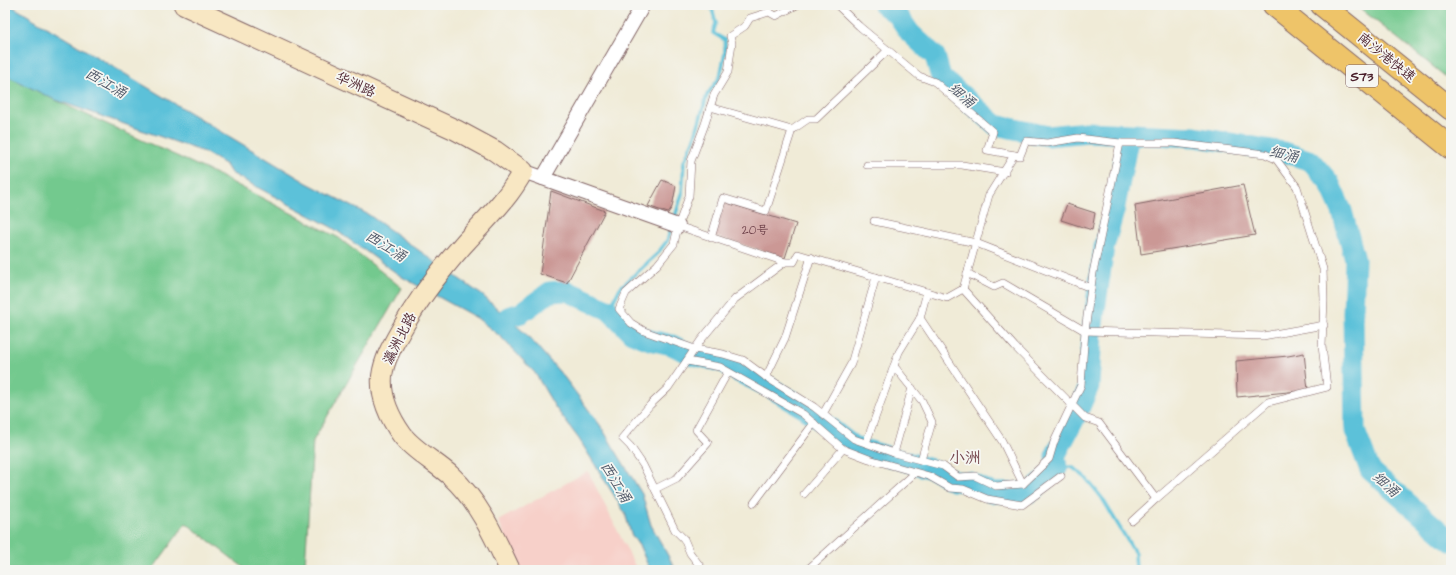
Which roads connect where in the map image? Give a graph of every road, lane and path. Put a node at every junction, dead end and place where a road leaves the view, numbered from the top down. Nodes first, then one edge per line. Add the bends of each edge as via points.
1 (184, 5) edge
2 (643, 5) edge
3 (796, 5) edge
4 (837, 5) edge
5 (1274, 5) edge
6 (1322, 5) edge
7 (888, 50) junction
8 (710, 107) junction
9 (1451, 109) edge
10 (792, 130) junction
11 (1120, 143) junction
12 (1451, 148) edge
13 (1014, 155) junction
14 (867, 165) dead end
15 (523, 171) junction
16 (1005, 172) junction
17 (543, 178) junction
18 (874, 221) dead end
19 (678, 226) junction
20 (711, 238) junction
21 (976, 243) junction
22 (811, 257) junction
23 (785, 262) junction
24 (967, 273) junction
25 (876, 277) junction
26 (1091, 288) junction
27 (963, 289) junction
28 (927, 292) junction
29 (920, 318) junction
30 (1324, 325) junction
31 (1085, 331) junction
32 (696, 349) junction
33 (687, 361) junction
34 (894, 366) junction
35 (728, 372) junction
36 (766, 377) junction
37 (912, 388) junction
38 (1071, 404) junction
39 (822, 414) junction
40 (814, 423) junction
41 (866, 444) junction
42 (843, 449) junction
43 (894, 453) junction
44 (921, 460) junction
45 (914, 473) junction
46 (1061, 476) dead end
47 (1022, 484) junction
48 (655, 489) junction
49 (804, 494) dead end
50 (1156, 499) junction
51 (754, 503) dead end
52 (1132, 521) dead end
53 (510, 570) edge
54 (703, 570) edge
55 (808, 570) edge

1 - 15 main road, 华洲路 via 456,130 495,151
2 - 17 street
3 - 8 lane via 776,16 769,12 750,18 745,26 730,36 732,43 728,72
4 - 7 lane
5 - 12 highway, S73
6 - 9 highway, 南沙港快速 / S73
7 - 10 lane via 816,119 808,119
7 - 13 lane via 919,76 935,82 993,132 987,150
8 - 10 lane
8 - 19 lane via 691,160 689,196
10 - 20 lane via 766,211 723,198
11 - 13 lane via 1078,138 1047,143 1026,141 1020,156
11 - 26 lane
11 - 30 lane via 1174,143 1216,147 1265,154 1276,159 1297,187 1324,269
13 - 16 lane
14 - 16 lane via 962,164
15 - 17 street
15 - 53 main road, 瀛洲北路 via 505,201 448,261 408,316 385,362 382,377 387,407 403,437 438,465 472,499 494,535
16 - 21 lane via 989,195
17 - 19 street
18 - 21 lane
19 - 20 lane
19 - 32 lane via 674,244 657,265 626,293 619,309 631,323 644,331
20 - 23 lane
21 - 24 lane
21 - 26 lane
22 - 23 lane via 798,254 794,262
22 - 25 lane
22 - 36 lane via 785,338
23 - 32 lane via 735,299
24 - 27 lane
24 - 31 lane via 994,287 1003,283
25 - 28 lane
25 - 39 lane via 851,364
26 - 31 lane
27 - 28 lane via 947,298
27 - 38 lane via 1010,342
28 - 29 lane
29 - 34 lane
29 - 47 lane via 1002,441
30 - 31 lane via 1262,336
30 - 50 lane via 1322,346 1327,387 1268,402
31 - 38 lane via 1082,385
32 - 33 lane
32 - 36 lane via 743,360
33 - 35 lane via 720,367
33 - 48 lane via 668,388 622,438 630,446
34 - 37 lane
34 - 41 lane
35 - 40 lane via 803,414
35 - 48 lane via 696,430 708,443 677,478
36 - 39 lane
37 - 43 lane
37 - 44 lane via 922,401 932,422
38 - 47 lane via 1049,459
38 - 50 lane via 1085,418 1099,423
39 - 41 lane via 854,439
40 - 42 lane
40 - 51 lane
41 - 43 lane
42 - 45 lane
42 - 49 lane
43 - 44 lane
44 - 47 lane via 943,466 958,477 975,476 996,486
45 - 46 lane via 929,476 950,488 963,489 987,499 1022,505
45 - 55 lane
48 - 54 lane via 675,530 684,539 690,553
50 - 52 lane

